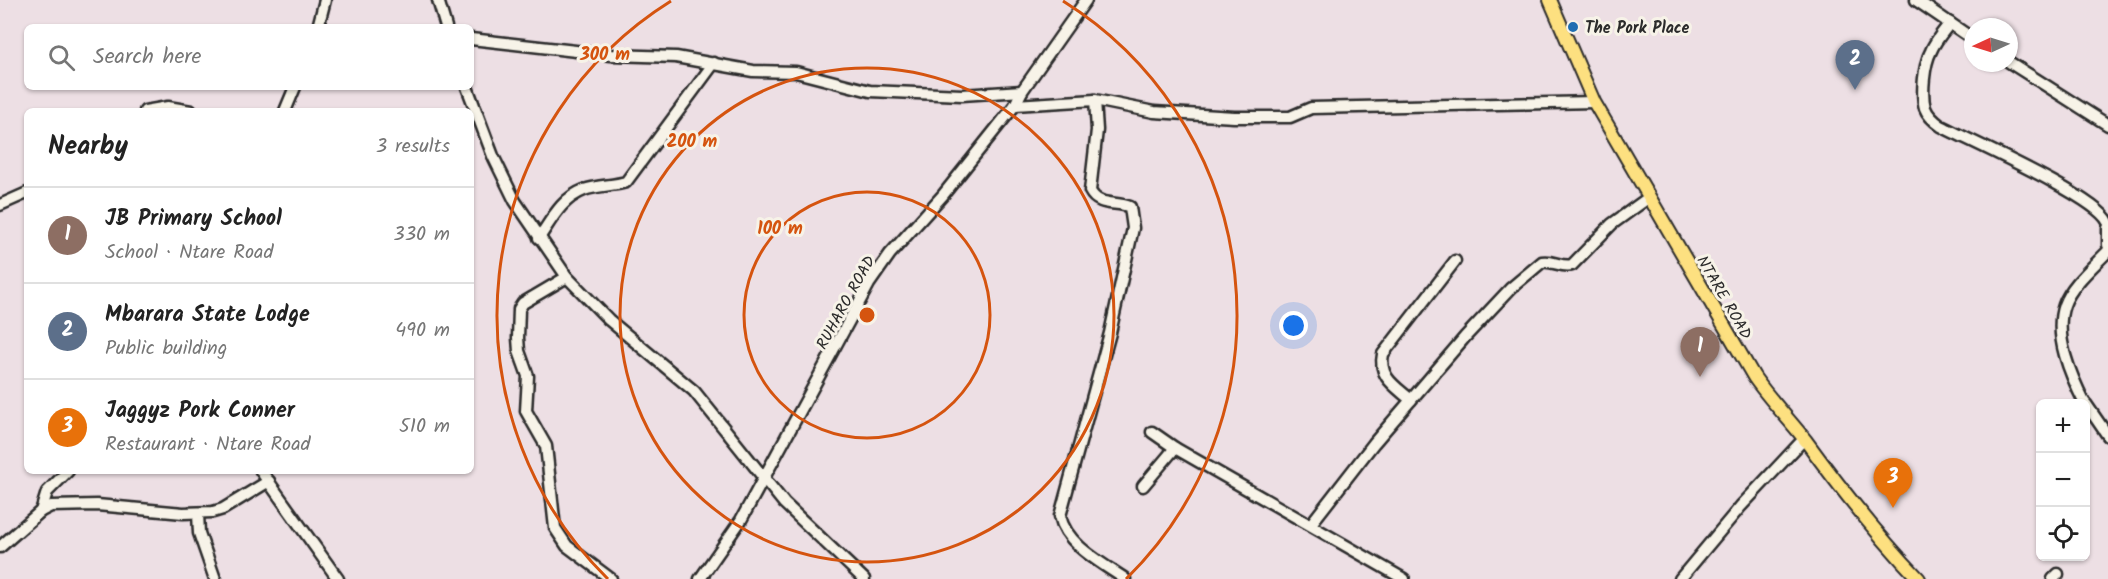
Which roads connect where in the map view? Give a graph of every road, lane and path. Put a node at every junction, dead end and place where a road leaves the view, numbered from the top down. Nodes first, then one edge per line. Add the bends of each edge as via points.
1 (325, 0) edge
2 (438, 0) edge
3 (1086, 0) edge
4 (1550, 0) edge
5 (1916, 0) edge
6 (1950, 23) junction
7 (319, 24) edge
8 (445, 24) edge
9 (1964, 33) edge
10 (474, 39) edge
11 (714, 63) junction
12 (2018, 68) edge
13 (294, 90) edge
14 (468, 90) edge
15 (1022, 91) junction
16 (1095, 100) junction
17 (1594, 102) junction
18 (1015, 105) junction
19 (286, 108) edge
20 (2108, 125) edge
21 (24, 194) edge
22 (1648, 198) junction
23 (0, 205) edge
24 (2108, 222) edge
25 (2108, 228) edge
26 (539, 238) junction
27 (2108, 245) edge
28 (2108, 251) edge
29 (1455, 261) dead end
30 (567, 277) junction
31 (2083, 399) edge
32 (1411, 400) junction
33 (2090, 411) edge
34 (1152, 432) dead end
35 (2108, 436) edge
36 (1804, 439) junction
37 (1175, 448) junction
38 (65, 474) edge
39 (263, 474) edge
40 (763, 480) junction
41 (269, 481) junction
42 (1143, 486) dead end
43 (41, 511) junction
44 (198, 514) junction
45 (1311, 524) junction
46 (0, 547) edge
47 (215, 579) edge
48 (338, 579) edge
49 (610, 579) edge
50 (700, 579) edge
51 (864, 579) edge
52 (1125, 579) edge
53 (1404, 579) edge
54 (1680, 579) edge
55 (1919, 579) edge

1 - 7 street
2 - 8 street
3 - 15 street, RUHARO ROAD
4 - 17 main road, NTARE ROAD
5 - 6 street
6 - 9 street
6 - 24 street via 1927,61 1924,98 1930,117 2045,176 2099,211
10 - 11 street
11 - 15 street via 753,71 796,72 879,92 962,95
11 - 26 street via 626,182 585,190 570,198 559,207
12 - 20 street
13 - 19 street
14 - 26 street via 502,177
15 - 18 street, RUHARO ROAD
16 - 17 street via 1154,112 1234,117 1290,117 1311,108
16 - 18 street
16 - 52 street via 1090,191 1097,200 1130,207 1133,228 1110,333 1060,516 1062,528 1082,548
17 - 22 main road, NTARE ROAD
18 - 40 street, RUHARO ROAD via 879,268
21 - 23 street
22 - 32 street via 1612,224 1572,265 1542,262 1529,272
22 - 36 main road, NTARE ROAD via 1754,377
25 - 27 street
26 - 30 street
28 - 31 street via 2064,304 2061,340
29 - 32 street via 1383,354 1384,376
30 - 40 street via 609,320 694,391
30 - 49 street via 519,309 519,351 528,376 526,411 546,446 555,528 567,546
32 - 45 street
33 - 35 street
34 - 37 street
36 - 54 street
36 - 55 main road, NTARE ROAD via 1835,483
37 - 42 street
37 - 45 street
38 - 43 street via 47,492
39 - 41 street
40 - 50 street, RUHARO ROAD
40 - 51 street
41 - 44 street via 223,509
41 - 48 street
43 - 44 street via 61,505 97,505
43 - 46 street
44 - 47 street via 199,533
45 - 53 street

